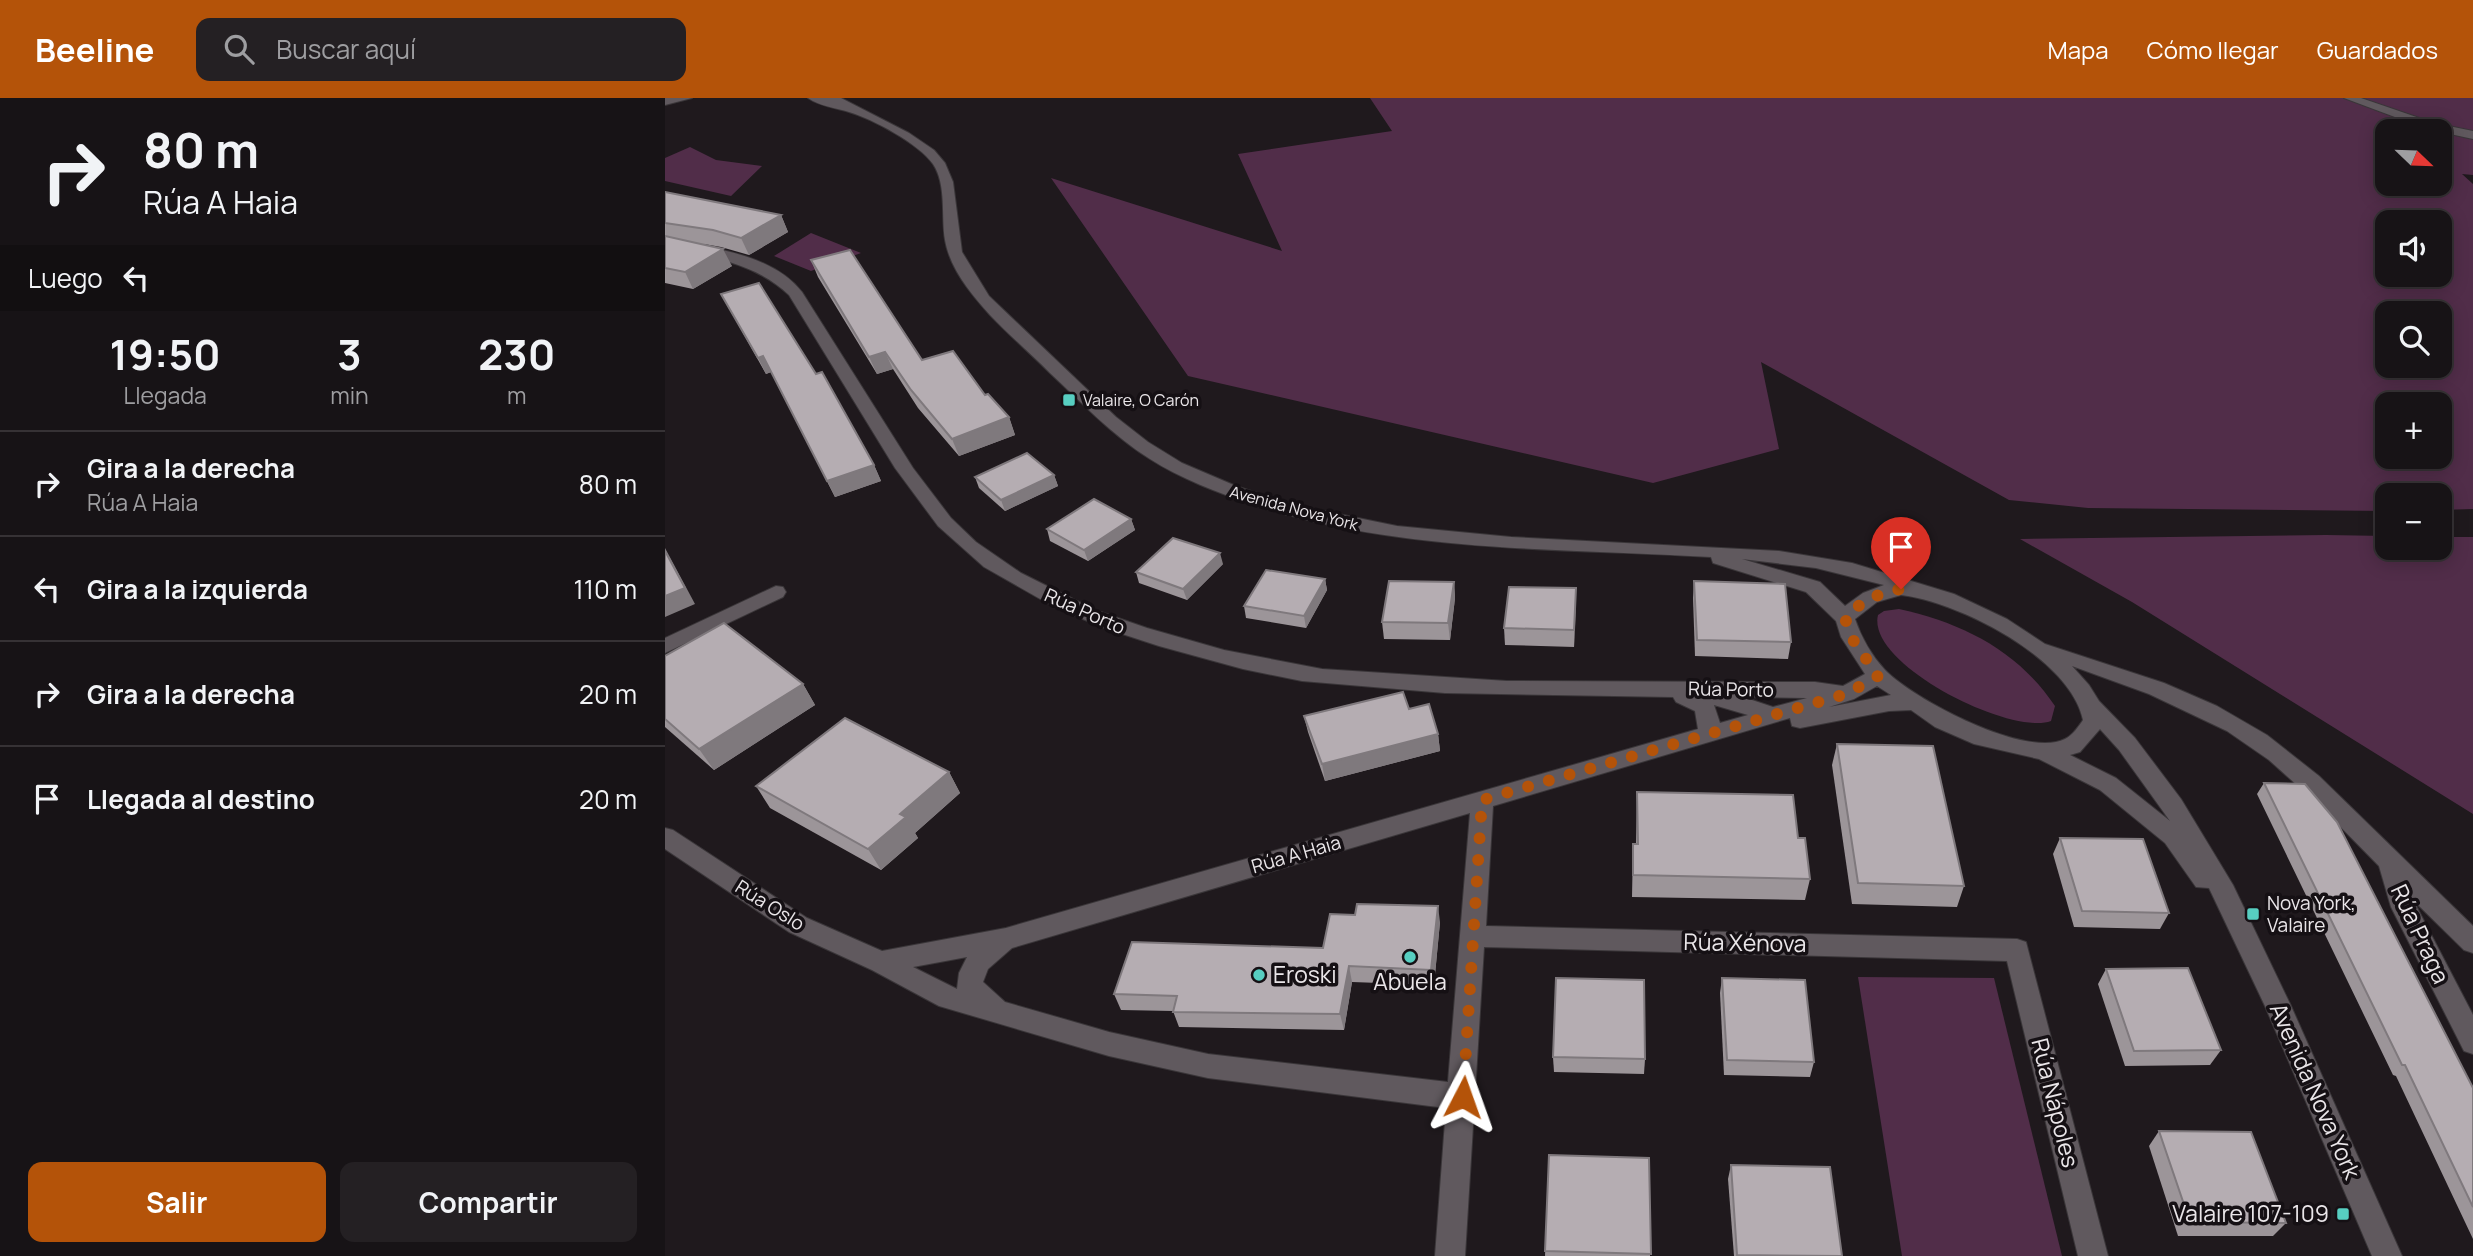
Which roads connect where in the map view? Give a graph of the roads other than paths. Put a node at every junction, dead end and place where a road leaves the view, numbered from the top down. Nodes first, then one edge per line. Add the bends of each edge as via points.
1 (686, 98) edge
2 (2350, 98) edge
3 (829, 99) edge
4 (665, 101) edge
5 (854, 104) edge
6 (2473, 135) edge
7 (665, 243) edge
8 (1666, 549) junction
9 (776, 592) dead end
10 (1927, 593) junction
11 (1845, 618) junction
12 (2033, 645) junction
13 (665, 646) edge
14 (1878, 676) junction
15 (2137, 681) junction
16 (1658, 689) junction
17 (1846, 694) junction
18 (2087, 698) junction
19 (1912, 702) junction
20 (1771, 716) junction
21 (1799, 720) junction
22 (1708, 734) junction
23 (2045, 752) junction
24 (1482, 800) junction
25 (665, 837) edge
26 (2389, 861) junction
27 (2239, 928) junction
28 (1473, 936) junction
29 (1006, 939) junction
30 (2473, 942) edge
31 (2017, 950) joint
32 (881, 962) junction
33 (1011, 1016) junction
34 (2473, 1042) edge
35 (1463, 1097) junction
36 (1450, 1256) edge
37 (2093, 1256) edge
38 (2387, 1256) edge

1 - 4 street
2 - 6 street
3 - 5 street, Avenida Nova York
5 - 8 street, Avenida Nova York via 908,138 941,166 951,239 966,276 1005,321 1107,418 1173,466 1241,495 1340,523 1405,534
7 - 16 street, Rúa Porto via 737,259 787,283 929,505 968,545 1002,570 1080,612 1218,657 1321,676 1481,686
8 - 10 street, Avenida Nova York via 1803,558 1881,575
8 - 11 street, Avenida Nova York via 1735,562 1813,587
9 - 13 street
10 - 11 street via 1901,589 1875,594
10 - 12 street via 1973,608
11 - 14 street, Avenida Nova York via 1851,637
12 - 15 street
12 - 18 street, Avenida Nova York via 2064,670
14 - 17 street, Rúa A Haia
14 - 19 street, Avenida Nova York
15 - 18 street via 2105,680
15 - 26 street via 2258,740 2327,795
16 - 17 street, Rúa Porto
16 - 20 street, Rúa Porto via 1728,700
16 - 22 street, Rúa Porto via 1702,703 1710,716
17 - 20 street, Rúa A Haia
18 - 23 street via 2095,720 2086,733 2072,746
18 - 27 street, Avenida Nova York via 2173,805 2224,891
19 - 21 street, Rúa A Haia
19 - 23 street, Avenida Nova York via 1982,738
20 - 21 street, Rúa A Haia
20 - 22 street, Rúa A Haia
21 - 22 street, Rúa A Haia
22 - 24 street, Rúa A Haia
23 - 27 street, Avenida Nova York via 2108,784 2173,836
24 - 28 street
24 - 29 street, Rúa A Haia
25 - 32 street, Rúa Oslo via 798,925
26 - 30 street
26 - 34 street, Rúa Praga via 2403,907
27 - 38 street, Avenida Nova York
28 - 31 street, Rúa Xénova
28 - 35 street
29 - 32 street, Rúa A Haia
29 - 33 street via 970,971 969,987
31 - 37 street, Rúa Nápoles
32 - 33 street, Rúa Oslo via 939,995
33 - 35 street via 1208,1066
35 - 36 street

